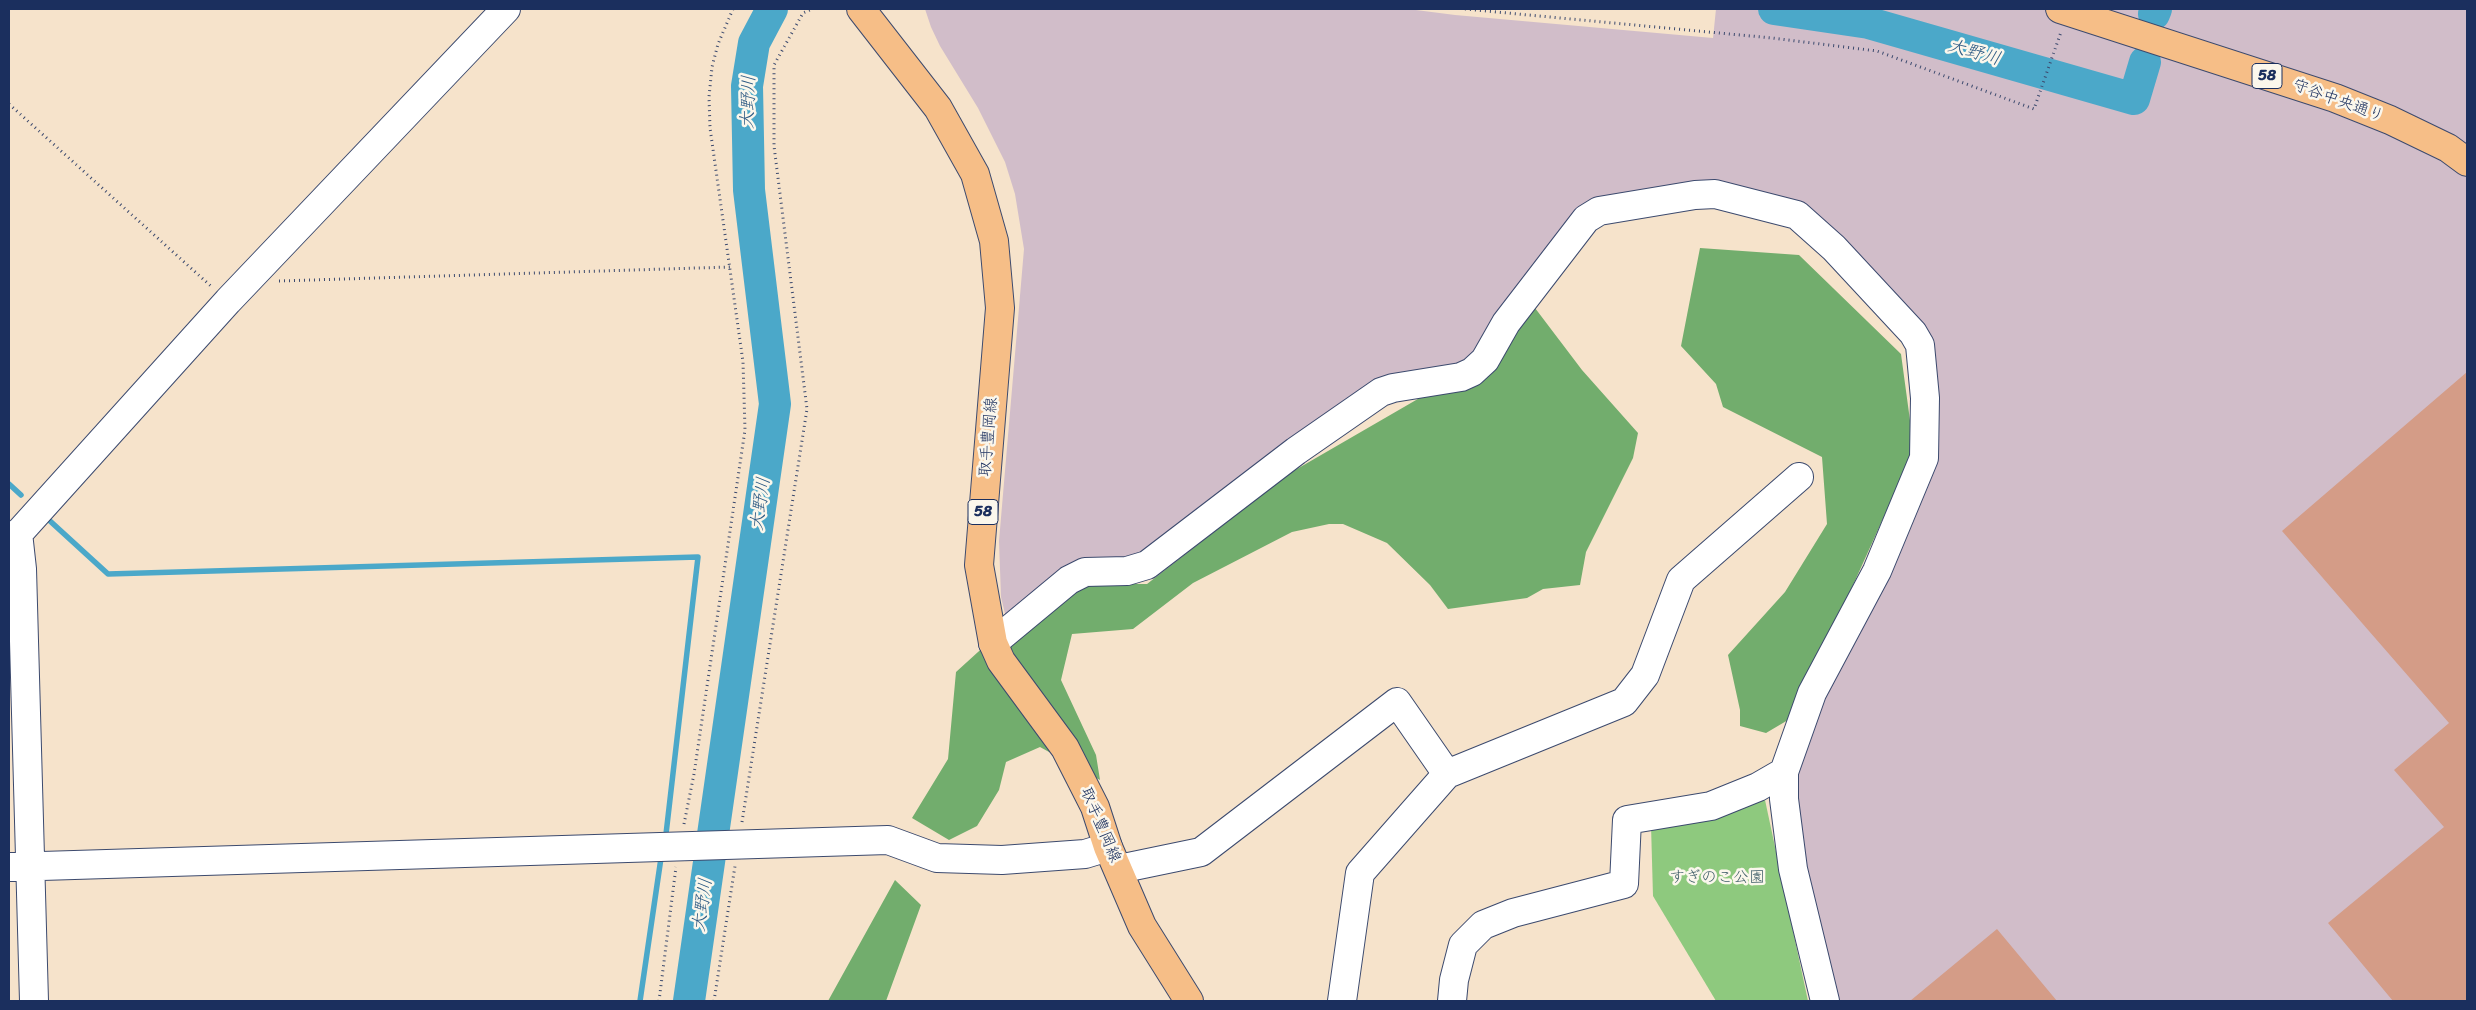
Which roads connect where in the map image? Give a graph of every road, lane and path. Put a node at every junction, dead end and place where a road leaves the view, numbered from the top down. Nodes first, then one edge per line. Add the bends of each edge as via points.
1 (506, 9) edge
2 (733, 9) edge
3 (812, 9) edge
4 (861, 9) edge
5 (1465, 9) edge
6 (2060, 9) edge
7 (2055, 46) dead end
8 (9, 104) edge
9 (2467, 162) edge
10 (730, 267) junction
11 (251, 279) junction
12 (228, 302) junction
13 (1799, 477) dead end
14 (14, 539) edge
15 (993, 643) junction
16 (1784, 772) junction
17 (1447, 774) junction
18 (739, 846) junction
19 (679, 847) junction
20 (1113, 858) junction
21 (19, 867) edge
22 (34, 1001) edge
23 (659, 1001) edge
24 (714, 1001) edge
25 (1188, 1001) edge
26 (1342, 1001) edge
27 (1452, 1001) edge
28 (1825, 1001) edge

1 - 11 street
2 - 10 path via 718,44 709,96 714,170
3 - 18 path via 803,13 774,65 774,146 807,409
4 - 15 main road, 取手豊岡線 / 58 via 938,108 974,174 994,241 1000,308 979,566
5 - 7 path via 1877,51 2034,109
6 - 9 main road, 守谷中央通り / 58 via 2335,98 2448,148
8 - 12 path
10 - 11 path via 275,281
10 - 19 path via 743,362 745,430 696,765
11 - 12 street
12 - 14 street
13 - 17 street via 1681,580 1645,675 1624,702
14 - 21 street via 22,569
15 - 16 street via 1068,580 1084,572 1127,571 1147,566 1296,451 1381,392 1472,372 1485,360 1506,323 1586,218 1599,211 1716,194 1798,215 1834,248 1913,333 1920,345 1922,362 1924,458 1877,571 1812,693
15 - 20 main road, 取手豊岡線 / 58 via 1001,660 1065,748 1095,807
16 - 27 street via 1758,787 1710,806 1627,820 1624,884 1513,913 1483,926 1463,944
16 - 28 street via 1793,869
17 - 20 street via 1397,702 1202,852
17 - 26 street via 1360,873
18 - 19 street
18 - 20 street via 888,840 937,858 1002,860 1085,854
18 - 24 path
19 - 21 street
19 - 23 path
20 - 25 main road, 取手豊岡線 / 58 via 1142,926
21 - 22 street

